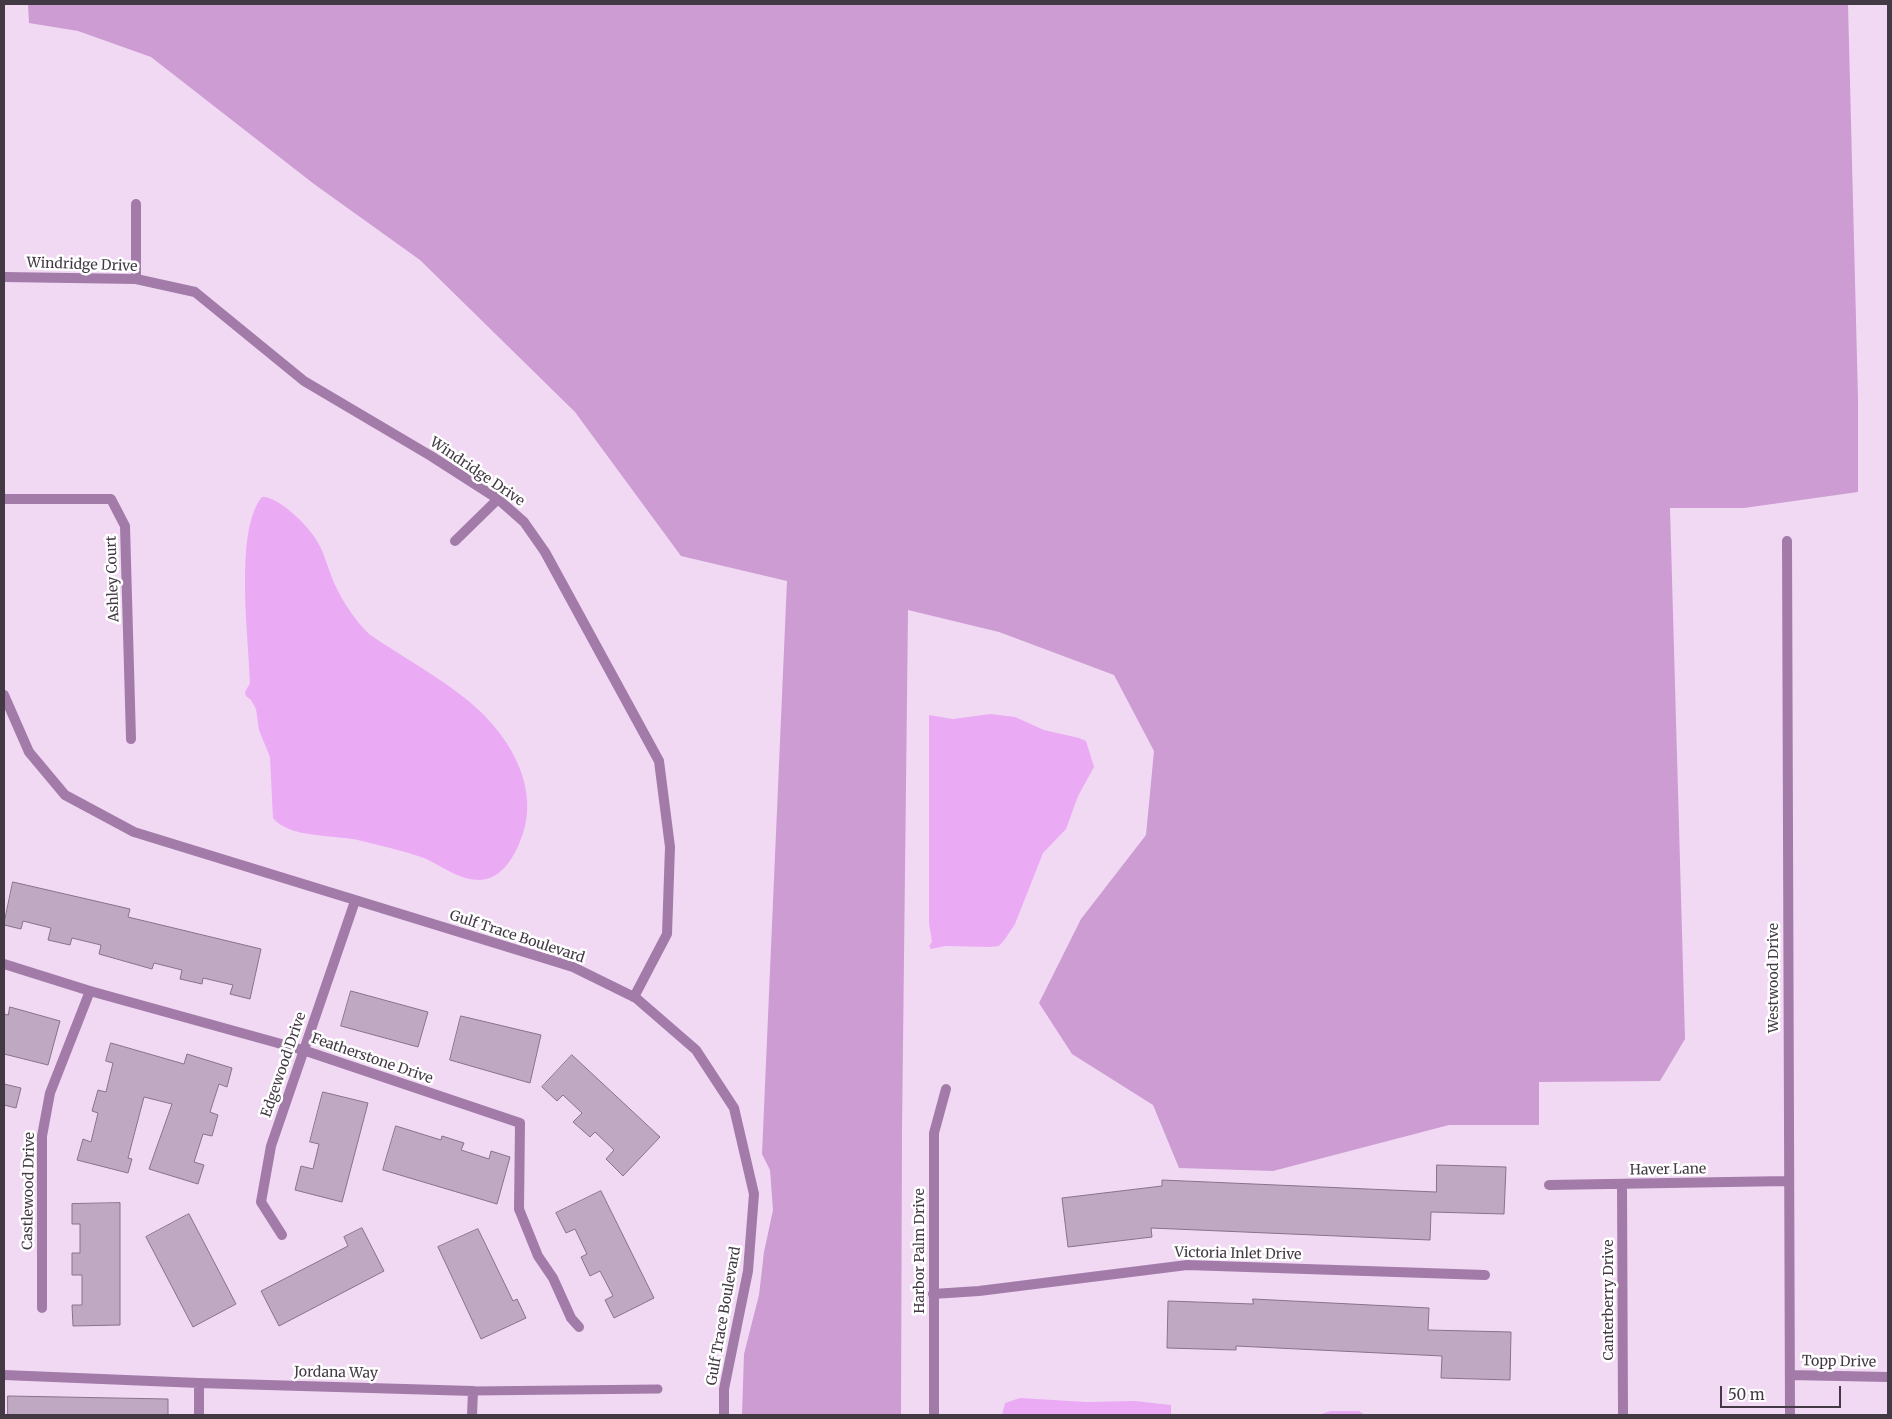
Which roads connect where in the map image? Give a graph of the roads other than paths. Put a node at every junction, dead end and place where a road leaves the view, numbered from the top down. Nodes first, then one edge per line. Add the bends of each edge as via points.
1 (136, 204) dead end
2 (4, 277) edge
3 (136, 279) junction
4 (498, 499) junction
5 (4, 500) edge
6 (455, 541) dead end
7 (1787, 541) dead end
8 (4, 695) edge
9 (132, 739) dead end
10 (355, 901) junction
11 (4, 964) edge
12 (90, 991) junction
13 (634, 998) junction
14 (303, 1050) junction
15 (946, 1089) dead end
16 (1788, 1181) junction
17 (1549, 1184) dead end
18 (1622, 1184) junction
19 (282, 1235) dead end
20 (1485, 1275) dead end
21 (933, 1294) junction
22 (42, 1308) dead end
23 (579, 1327) dead end
24 (4, 1375) edge
25 (1790, 1376) junction
26 (1888, 1377) edge
27 (199, 1384) junction
28 (658, 1389) dead end
29 (473, 1391) junction
30 (199, 1415) edge
31 (472, 1415) edge
32 (724, 1415) edge
33 (934, 1415) edge
34 (1623, 1415) edge
35 (1790, 1415) edge

1 - 3 street
2 - 3 street, Windridge Drive
3 - 4 street, Windridge Drive via 195,292 304,381
4 - 6 street
4 - 13 street, Windridge Drive via 524,522 545,552 658,761 670,847 667,934
5 - 9 street, Ashley Court via 111,500 125,526
7 - 16 street, Westwood Drive
8 - 10 street, Gulf Trace Boulevard via 29,752 65,795 134,832
10 - 13 street, Gulf Trace Boulevard via 572,967
10 - 14 street, Edgewood Drive
11 - 12 street, Featherstone Drive
12 - 14 street, Featherstone Drive
12 - 22 street, Castlewood Drive via 50,1093 42,1136
13 - 32 street, Gulf Trace Boulevard via 696,1050 734,1108 754,1194 748,1271 724,1389
14 - 19 street, Edgewood Drive via 271,1146 261,1202
14 - 23 street, Featherstone Drive via 520,1123 519,1209 538,1256
15 - 21 street, Harbor Palm Drive via 934,1134
16 - 18 street, Haver Lane
16 - 25 street, Westwood Drive
17 - 18 street, Haver Lane
18 - 34 street, Canterberry Drive
20 - 21 street, Victoria Inlet Drive via 1187,1265
21 - 33 street, Harbor Palm Drive
24 - 27 street, Jordana Way
25 - 26 street, Topp Drive
25 - 35 street, Westwood Drive
27 - 29 street, Jordana Way
27 - 30 street
28 - 29 lane
29 - 31 street

